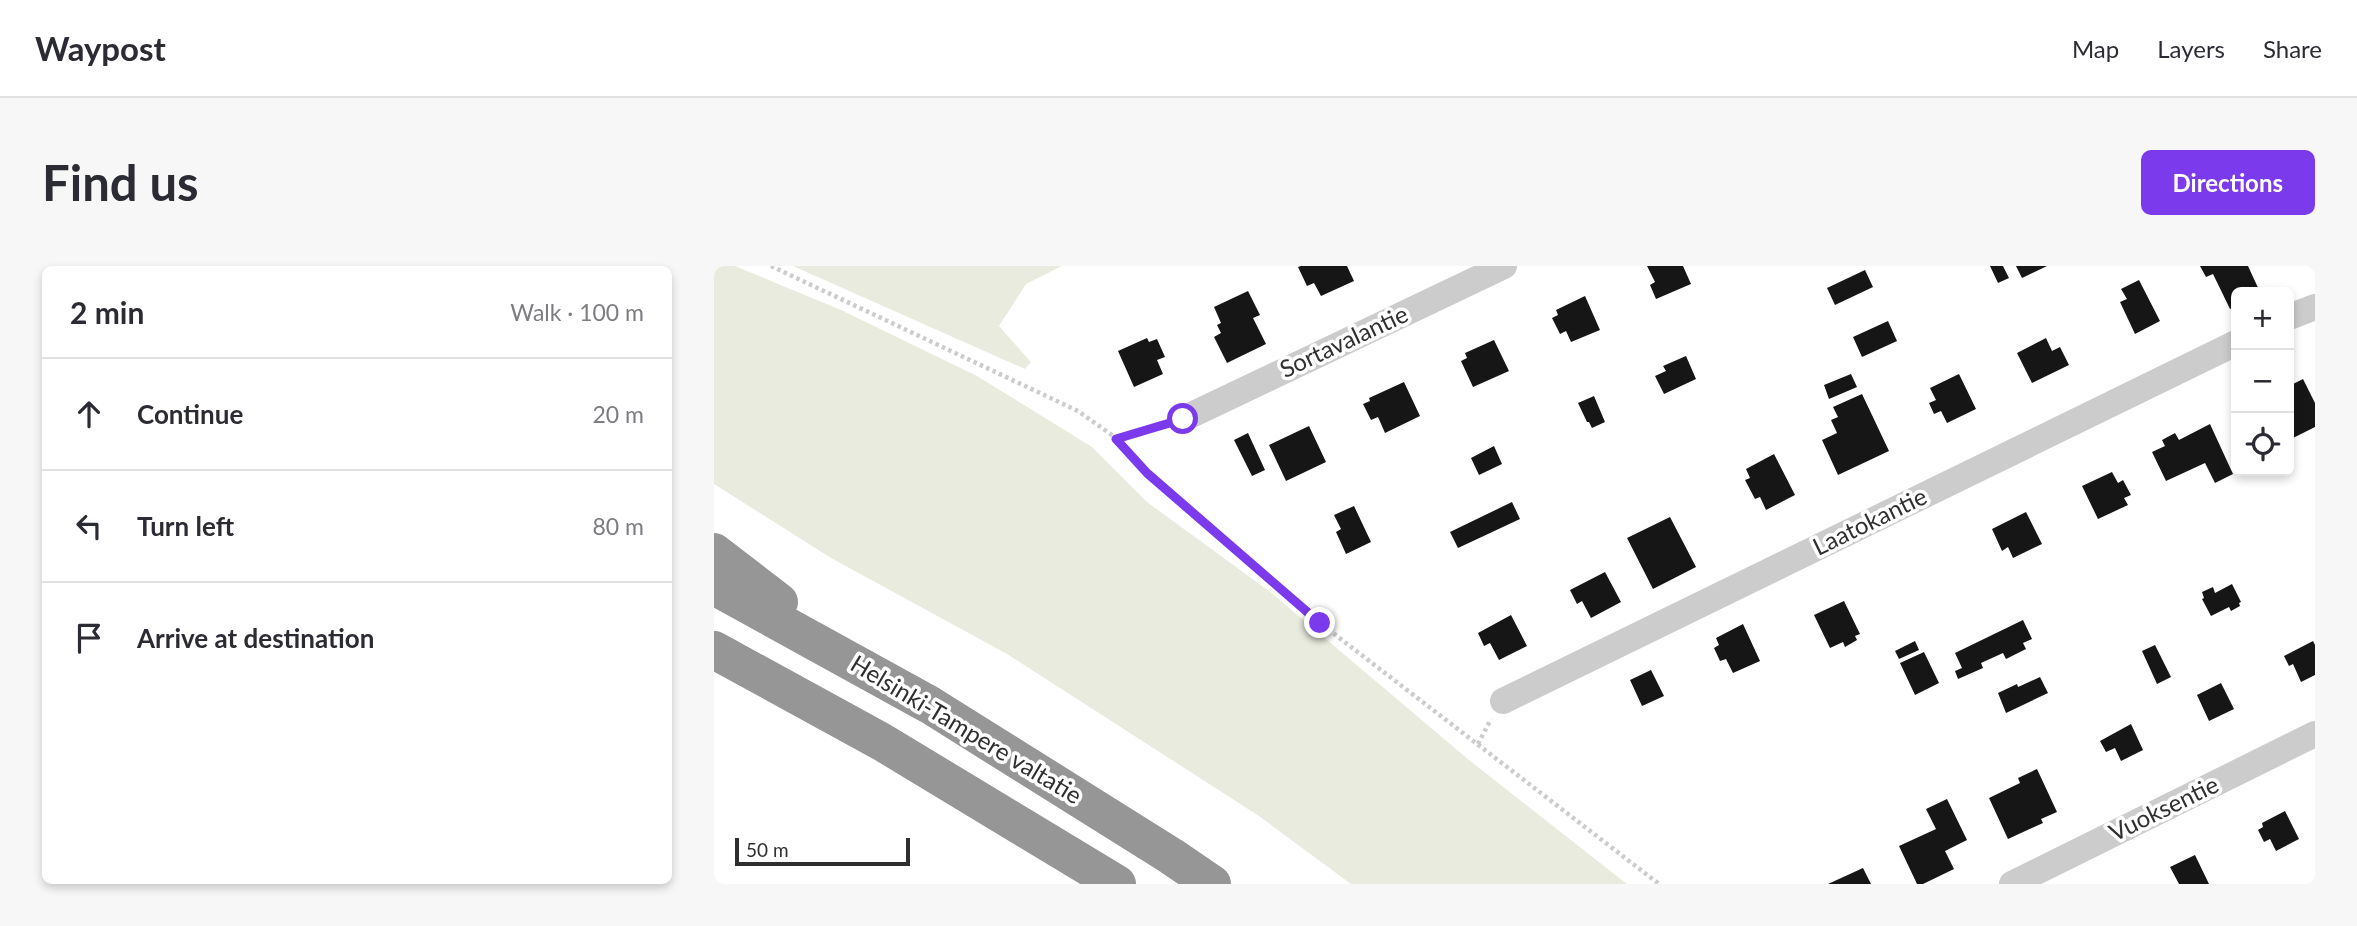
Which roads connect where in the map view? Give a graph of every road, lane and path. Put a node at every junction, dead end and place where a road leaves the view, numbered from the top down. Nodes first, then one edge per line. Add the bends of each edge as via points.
1 (771, 266) edge
2 (1504, 266) edge
3 (2315, 307) edge
4 (2294, 315) edge
5 (2231, 345) edge
6 (1183, 419) joint
7 (1116, 439) junction
8 (714, 552) edge
9 (714, 586) edge
10 (714, 650) edge
11 (854, 663) junction
12 (1503, 701) dead end
13 (2315, 734) edge
14 (1117, 884) edge
15 (1212, 884) edge
16 (1659, 884) edge
17 (2012, 884) edge

1 - 7 path via 1078,411
2 - 6 street, Sortavalantie
3 - 4 street
5 - 12 street, Laatokantie
6 - 7 path
7 - 16 path via 1147,473 1320,623
8 - 11 highway
9 - 11 highway, Helsinki-Tampere valtatie
10 - 14 highway via 882,742
11 - 15 highway, Helsinki-Tampere valtatie via 930,705
13 - 17 street, Vuoksentie

